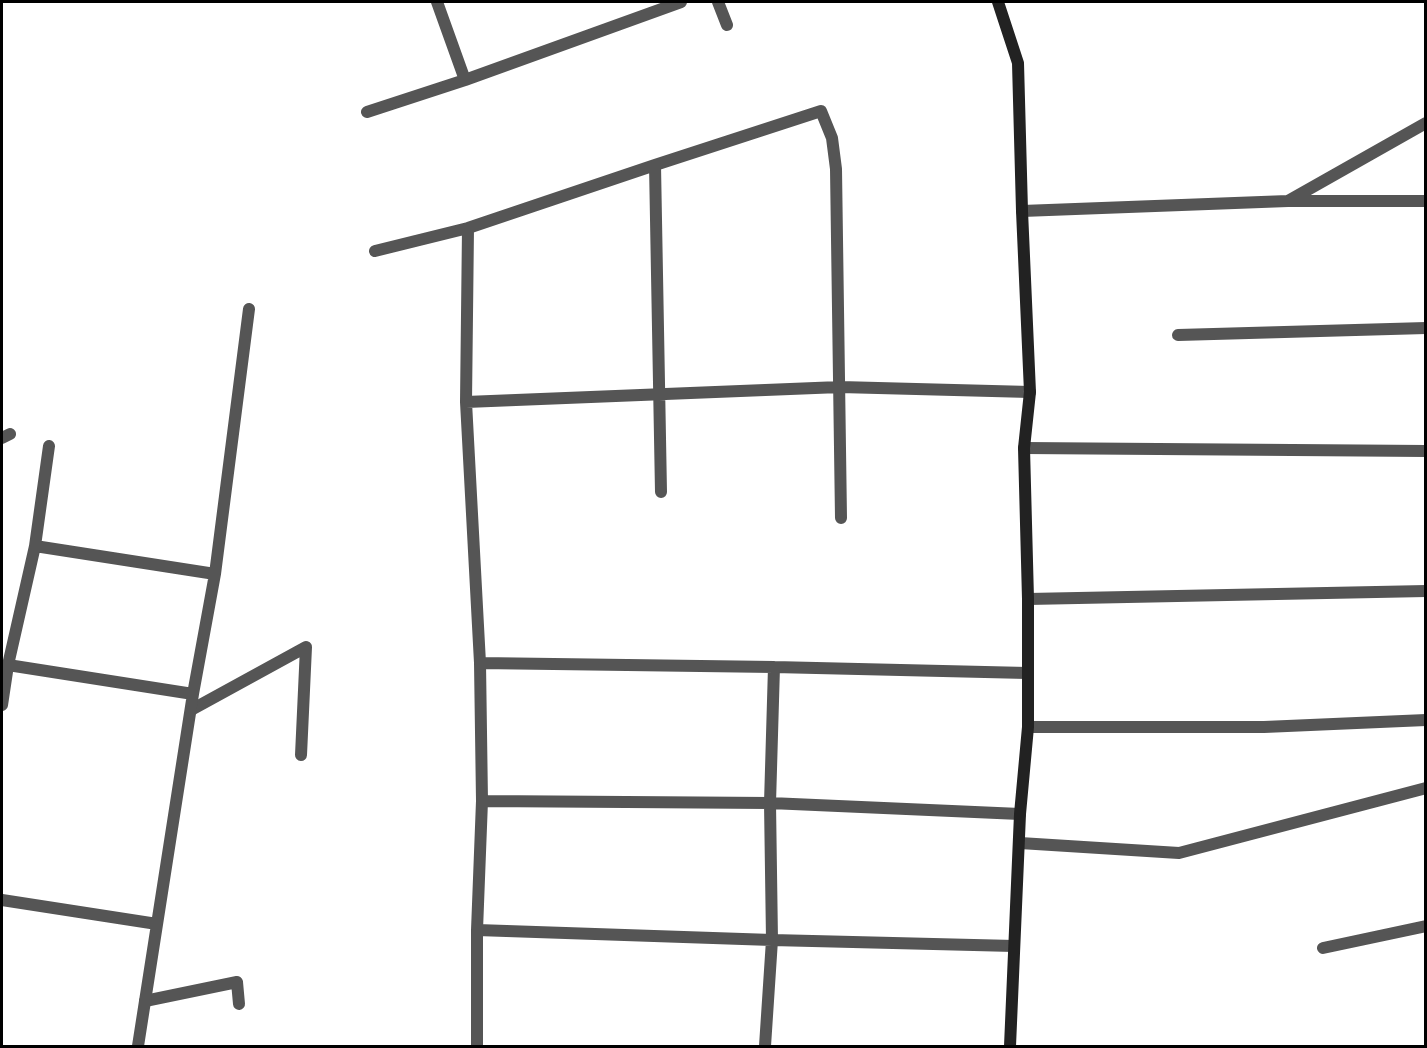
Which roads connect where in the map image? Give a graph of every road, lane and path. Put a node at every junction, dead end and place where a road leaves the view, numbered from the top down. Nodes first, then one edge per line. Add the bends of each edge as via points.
1 (437, 2) edge
2 (681, 2) edge
3 (718, 2) edge
4 (998, 2) edge
5 (727, 25) dead end
6 (465, 80) junction
7 (367, 112) dead end
8 (1425, 123) edge
9 (655, 165) junction
10 (1288, 201) junction
11 (1425, 201) edge
12 (1022, 211) junction
13 (468, 228) junction
14 (375, 251) dead end
15 (249, 309) dead end
16 (1425, 328) edge
17 (1178, 335) dead end
18 (840, 387) junction
19 (1030, 392) junction
20 (659, 396) junction
21 (466, 402) junction
22 (49, 446) dead end
23 (1024, 448) junction
24 (1425, 451) edge
25 (661, 492) dead end
26 (841, 518) dead end
27 (35, 546) junction
28 (215, 574) junction
29 (1425, 591) edge
30 (1028, 600) junction
31 (480, 663) junction
32 (8, 665) junction
33 (774, 667) junction
34 (1027, 673) junction
35 (3, 687) edge
36 (193, 694) junction
37 (2, 705) edge
38 (191, 710) junction
39 (1425, 720) edge
40 (1028, 727) junction
41 (301, 755) dead end
42 (1425, 788) edge
43 (482, 801) junction
44 (770, 803) junction
45 (1020, 814) junction
46 (1020, 843) junction
47 (2, 900) edge
48 (157, 924) junction
49 (1425, 926) edge
50 (477, 930) junction
51 (772, 940) junction
52 (1014, 946) junction
53 (1323, 948) dead end
54 (145, 1001) junction
55 (239, 1004) dead end
56 (138, 1047) edge
57 (477, 1047) edge
58 (765, 1047) edge
59 (1010, 1047) edge

1 - 6 street
2 - 6 street
3 - 5 street
4 - 12 street via 1018,63
6 - 7 street
8 - 10 street
9 - 13 street
9 - 18 street via 821,111 832,138 836,169
9 - 20 street
10 - 11 street
10 - 12 street
12 - 19 street
13 - 14 street
13 - 21 street
15 - 28 street
16 - 17 street
18 - 19 street
18 - 20 street
18 - 26 street
19 - 23 street
20 - 21 street
20 - 25 street
21 - 31 street
22 - 27 street
23 - 24 street
23 - 30 street
27 - 28 street
27 - 32 street
28 - 36 street
29 - 30 street
30 - 34 street
31 - 33 street
31 - 43 street
32 - 35 street
32 - 36 street
33 - 34 street
33 - 44 street
34 - 40 street
35 - 37 street
36 - 38 street
38 - 41 street via 306,647
38 - 48 street
39 - 40 street via 1264,727
40 - 45 street
42 - 46 street via 1179,853
43 - 44 street
43 - 50 street
44 - 45 street
44 - 51 street
45 - 46 street
46 - 52 street
47 - 48 street
48 - 54 street
49 - 53 street
50 - 51 street
50 - 57 street
51 - 52 street
51 - 58 street
52 - 59 street
54 - 55 street via 237,982
54 - 56 street

